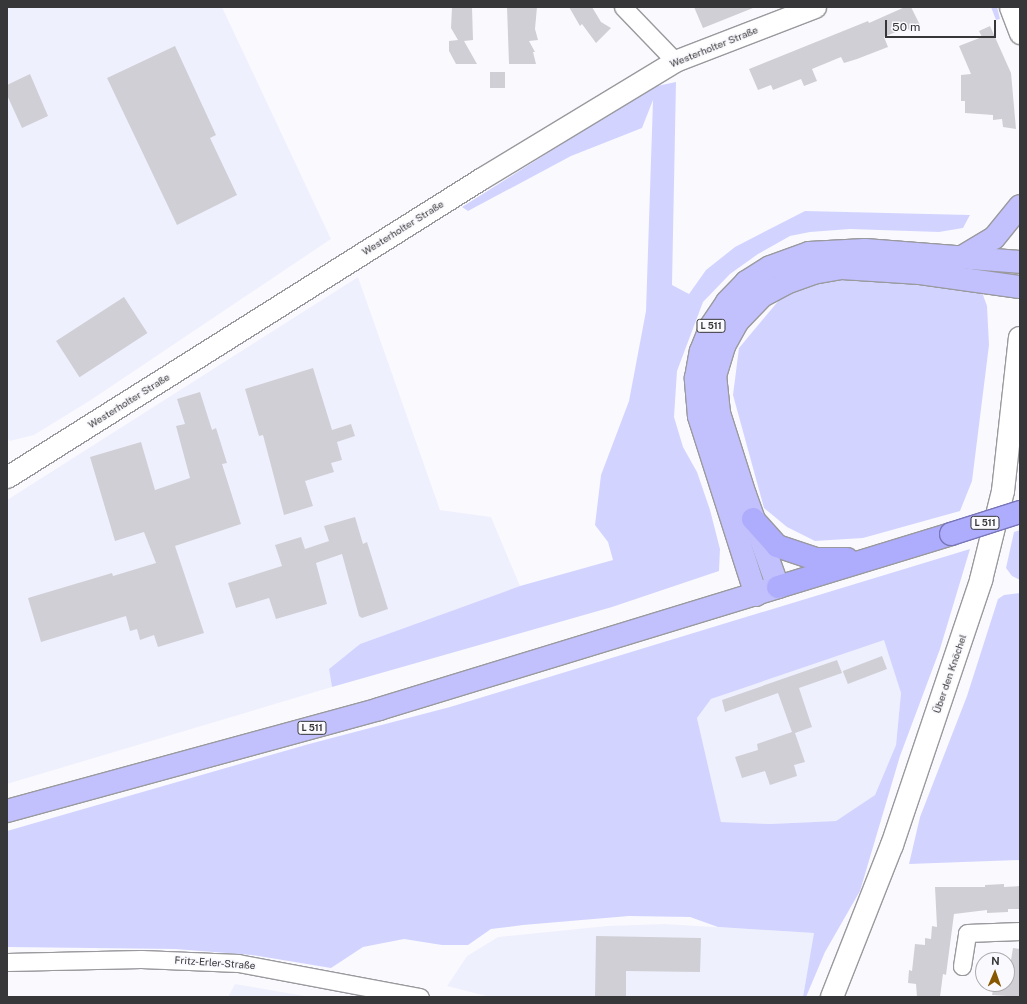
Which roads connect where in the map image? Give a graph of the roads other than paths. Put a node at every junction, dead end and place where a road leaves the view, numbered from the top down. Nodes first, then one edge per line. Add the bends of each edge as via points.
1 (623, 7) edge
2 (815, 7) edge
3 (1010, 7) edge
4 (1020, 33) edge
5 (674, 61) junction
6 (1020, 206) edge
7 (962, 257) junction
8 (1020, 262) edge
9 (1020, 287) edge
10 (1020, 338) edge
11 (7, 478) edge
12 (1020, 512) edge
13 (753, 519) junction
14 (884, 554) junction
15 (778, 587) junction
16 (756, 594) junction
17 (7, 811) edge
18 (1020, 931) edge
19 (7, 962) edge
20 (962, 966) dead end
21 (420, 997) edge
22 (832, 997) edge

1 - 5 street
2 - 5 street, Westerholter Straße
3 - 4 street
5 - 11 street, Westerholter Straße via 475,182
6 - 7 main road via 994,238
7 - 8 main road, L 511
7 - 16 main road, L 511 via 865,250 809,253 770,267 746,282 727,302 710,326 701,351 696,378 699,416
9 - 13 main road, L 511 via 920,273 842,268 813,273 762,296 738,321 724,346 715,376 719,413
10 - 22 main road, Über den Knöchel via 1003,491 981,580 892,845
12 - 14 highway, L 511, bridge
13 - 14 highway, L 511 via 777,546 797,555 835,560
13 - 15 main road, L 511
14 - 15 highway, L 511
15 - 16 main road, L 511
16 - 17 main road, L 511 via 379,709
18 - 20 street via 967,933
19 - 21 street, Fritz-Erler-Straße via 141,959 238,963

